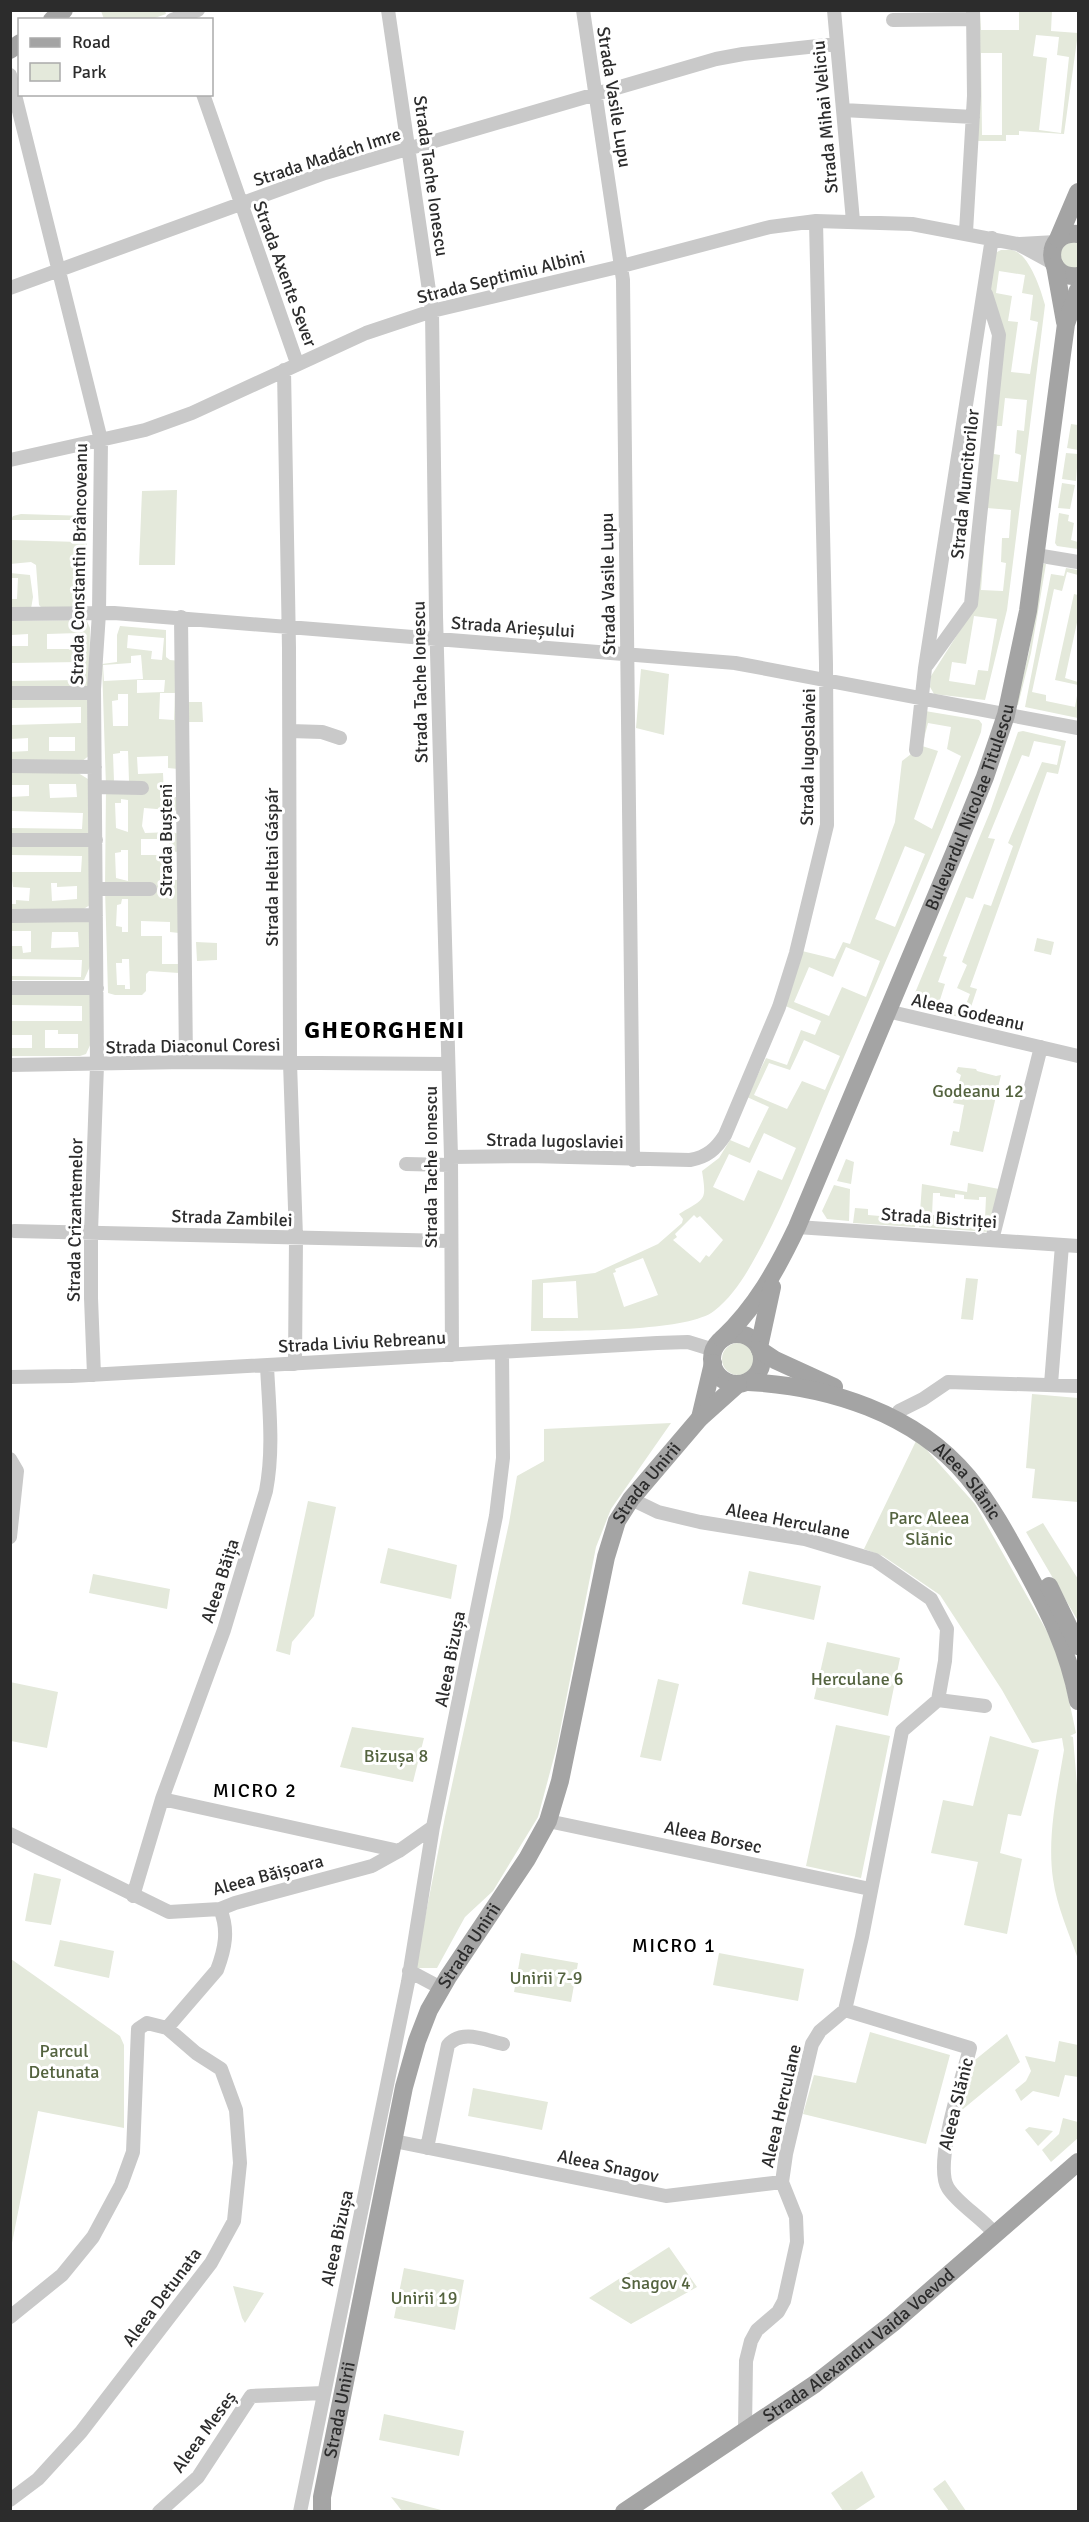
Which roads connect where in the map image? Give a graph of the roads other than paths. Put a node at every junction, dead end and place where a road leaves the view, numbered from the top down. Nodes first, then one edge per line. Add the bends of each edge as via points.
1 (198, 10) edge
2 (388, 10) edge
3 (583, 10) edge
4 (834, 10) edge
5 (973, 15) edge
6 (174, 17) edge
7 (893, 20) dead end
8 (836, 44) junction
9 (14, 76) edge
10 (18, 94) edge
11 (596, 95) junction
12 (19, 96) edge
13 (204, 96) edge
14 (843, 110) junction
15 (973, 117) junction
16 (409, 148) junction
17 (1078, 192) edge
18 (241, 204) junction
19 (816, 221) junction
20 (853, 221) junction
21 (966, 232) junction
22 (1078, 234) edge
23 (992, 238) junction
24 (1057, 241) junction
25 (1018, 244) junction
26 (1054, 265) junction
27 (622, 266) junction
28 (58, 271) junction
29 (1078, 276) edge
30 (10, 288) edge
31 (1078, 291) edge
32 (985, 292) junction
33 (432, 311) junction
34 (1066, 324) junction
35 (297, 363) junction
36 (284, 370) junction
37 (101, 440) junction
38 (10, 460) edge
39 (1036, 555) junction
40 (1078, 562) edge
41 (99, 613) junction
42 (10, 614) edge
43 (181, 617) junction
44 (289, 627) junction
45 (437, 639) junction
46 (626, 654) junction
47 (925, 668) junction
48 (826, 680) junction
49 (10, 693) edge
50 (94, 693) junction
51 (921, 700) junction
52 (1006, 715) junction
53 (1078, 728) edge
54 (290, 732) junction
55 (340, 738) dead end
56 (916, 750) dead end
57 (10, 766) edge
58 (95, 768) junction
59 (95, 787) junction
60 (142, 788) dead end
61 (10, 840) edge
62 (96, 840) junction
63 (96, 889) junction
64 (150, 889) dead end
65 (96, 915) junction
66 (10, 916) edge
67 (10, 988) edge
68 (97, 988) junction
69 (887, 1011) junction
70 (1041, 1047) junction
71 (1078, 1056) edge
72 (186, 1062) junction
73 (290, 1063) junction
74 (448, 1064) junction
75 (10, 1065) edge
76 (97, 1065) junction
77 (633, 1160) junction
78 (451, 1161) junction
79 (405, 1164) dead end
80 (797, 1227) junction
81 (14, 1231) dead end
82 (92, 1232) junction
83 (296, 1237) junction
84 (992, 1240) junction
85 (449, 1241) junction
86 (1062, 1245) junction
87 (1078, 1246) edge
88 (779, 1265) junction
89 (760, 1348) junction
90 (716, 1351) junction
91 (502, 1352) junction
92 (452, 1355) junction
93 (295, 1364) junction
94 (267, 1366) junction
95 (94, 1375) junction
96 (10, 1377) edge
97 (743, 1383) junction
98 (1051, 1384) junction
99 (1078, 1386) edge
100 (899, 1411) junction
101 (700, 1418) junction
102 (10, 1459) edge
103 (631, 1499) junction
104 (10, 1537) edge
105 (1078, 1646) edge
106 (938, 1700) junction
107 (1078, 1701) edge
108 (985, 1706) dead end
109 (162, 1799) junction
110 (548, 1821) junction
111 (433, 1827) junction
112 (10, 1834) edge
113 (399, 1851) junction
114 (870, 1889) junction
115 (133, 1896) junction
116 (220, 1909) junction
117 (409, 1971) junction
118 (441, 1988) junction
119 (845, 2010) junction
120 (167, 2028) junction
121 (503, 2044) dead end
122 (394, 2141) junction
123 (428, 2148) junction
124 (1078, 2162) edge
125 (782, 2182) junction
126 (994, 2233) junction
127 (10, 2317) edge
128 (324, 2393) junction
129 (745, 2430) junction
130 (10, 2500) edge
131 (159, 2511) edge
132 (300, 2511) edge
133 (322, 2511) edge
134 (624, 2511) edge

1 - 6 street
2 - 16 street, Strada Tache Ionescu
3 - 11 street, Strada Vasile Lupu
4 - 8 street, Strada Mihai Veliciu
5 - 7 street
5 - 15 street
8 - 11 street, Strada Madách Imre via 716,59
8 - 14 street, Strada Mihai Veliciu
9 - 10 street, Strada Constantin Brâncoveanu
11 - 16 street, Strada Madách Imre
11 - 27 street, Strada Vasile Lupu
12 - 28 street, Strada Constantin Brâncoveanu
13 - 18 street, Strada Axente Sever
14 - 15 street
14 - 20 street, Strada Mihai Veliciu
15 - 21 street
16 - 18 street, Strada Madách Imre
16 - 33 street, Strada Tache Ionescu
17 - 24 main road
18 - 28 street, Strada Madách Imre
18 - 35 street, Strada Axente Sever
19 - 20 street, Strada Septimiu Albini
19 - 27 street, Strada Septimiu Albini via 757,230
19 - 48 street, Strada Iugoslaviei
20 - 21 street, Strada Septimiu Albini
21 - 23 street, Strada Septimiu Albini
22 - 24 main road via 1067,234
23 - 25 street, Strada Septimiu Albini
23 - 32 street, Strada Muncitorilor
24 - 25 street, Strada Septimiu Albini
24 - 26 main road, Bulevardul Nicolae Titulescu via 1052,252
25 - 26 street, Strada Septimiu Albini
26 - 29 main road via 1065,274
26 - 34 main road, Bulevardul Nicolae Titulescu
27 - 33 street, Strada Septimiu Albini
27 - 46 street, Strada Vasile Lupu
28 - 30 street, Strada Madách Imre
28 - 37 street, Strada Constantin Brâncoveanu
31 - 34 main road, Bulevardul Nicolae Titulescu
32 - 47 street, Strada Muncitorilor
32 - 47 street, Strada Muncitorilor via 999,335 970,603
33 - 35 street, Strada Septimiu Albini via 366,333
33 - 45 street, Strada Tache Ionescu
34 - 39 main road, Bulevardul Nicolae Titulescu
35 - 36 street, Strada Septimiu Albini
36 - 37 street, Strada Septimiu Albini via 192,413
36 - 44 street, Strada Heltai Gáspár
37 - 38 street, Strada Septimiu Albini
37 - 41 street, Strada Constantin Brâncoveanu
39 - 40 street
39 - 52 main road, Bulevardul Nicolae Titulescu via 1025,630
41 - 42 street, Strada Arieșului
41 - 43 street, Strada Arieșului
41 - 50 street, Strada Constantin Brâncoveanu
43 - 44 street, Strada Arieșului
43 - 72 street, Strada Bușteni
44 - 45 street, Strada Arieșului
44 - 54 street, Strada Heltai Gáspár
45 - 46 street, Strada Arieșului
45 - 74 street, Strada Tache Ionescu
46 - 48 street, Strada Arieșului via 735,663
46 - 77 street, Strada Vasile Lupu
47 - 51 street, Strada Muncitorilor
48 - 51 street, Strada Arieșului
48 - 77 street, Strada Iugoslaviei via 827,825 779,1007 718,1145 698,1159
49 - 50 street
50 - 58 street, Strada Constantin Brâncoveanu
51 - 52 street, Strada Arieșului
51 - 56 street, Strada Muncitorilor
52 - 53 street, Strada Arieșului
52 - 69 main road, Bulevardul Nicolae Titulescu via 981,787
54 - 55 street via 322,732
54 - 73 street, Strada Heltai Gáspár
57 - 58 street
58 - 59 street, Strada Constantin Brâncoveanu
59 - 60 street
59 - 62 street, Strada Constantin Brâncoveanu
61 - 62 street
62 - 63 street, Strada Constantin Brâncoveanu
63 - 64 street
63 - 65 street, Strada Constantin Brâncoveanu
65 - 66 street
65 - 68 street, Strada Constantin Brâncoveanu
67 - 68 street
68 - 76 street, Strada Constantin Brâncoveanu
69 - 70 street, Aleea Godeanu
69 - 80 main road, Bulevardul Nicolae Titulescu
70 - 71 street, Aleea Godeanu
70 - 84 street, Aleea Godeanu
72 - 73 street, Strada Diaconul Coresi
72 - 76 street, Strada Diaconul Coresi
73 - 74 street, Strada Diaconul Coresi
73 - 83 street, Strada Heltai Gáspár
74 - 78 street, Strada Tache Ionescu
75 - 76 street, Strada Diaconul Coresi
76 - 82 street, Strada Crizantemelor
77 - 78 street, Strada Iugoslaviei via 529,1156
78 - 79 street, Strada Iugoslaviei
78 - 85 street, Strada Tache Ionescu
80 - 84 street, Strada Bistriței
80 - 88 main road, Bulevardul Nicolae Titulescu
81 - 82 street, Strada Zambilei
82 - 83 street, Strada Zambilei
82 - 95 street, Strada Crizantemelor
83 - 85 street, Strada Zambilei
83 - 93 street, Strada Heltai Gáspár
84 - 86 street, Strada Bistriței
85 - 92 street, Strada Tache Ionescu
86 - 87 street, Strada Bistriței
86 - 98 street
88 - 89 main road, Bulevardul Nicolae Titulescu
88 - 90 main road, Bulevardul Nicolae Titulescu via 752,1308
89 - 90 main road via 751,1339 731,1335
89 - 97 main road via 761,1368
89 - 100 main road, Aleea Slănic via 775,1360 822,1383
90 - 91 street, Strada Liviu Rebreanu via 688,1342
90 - 97 main road via 719,1377 728,1383
90 - 101 main road, Strada Unirii
91 - 92 street, Strada Liviu Rebreanu
91 - 111 street, Aleea Bizușa via 503,1458 496,1516
92 - 93 street, Strada Liviu Rebreanu
93 - 94 street, Strada Liviu Rebreanu
94 - 95 street, Strada Liviu Rebreanu
94 - 109 street, Aleea Băița via 271,1444 266,1491 224,1630
95 - 96 street, Strada Liviu Rebreanu
97 - 101 main road, Strada Unirii
97 - 107 main road, Aleea Slănic via 786,1385 845,1400 895,1419 936,1445 968,1477 1002,1526 1063,1642
98 - 99 street
98 - 100 street via 948,1382
100 - 105 main road, Aleea Slănic via 954,1446 984,1479 1020,1534
101 - 103 main road, Strada Unirii
102 - 104 street via 17,1471
103 - 106 street, Aleea Herculane via 658,1512 805,1539 875,1560 931,1599 947,1629
103 - 110 main road, Strada Unirii via 617,1521 608,1551 560,1781
106 - 108 street
106 - 114 street via 902,1731
109 - 113 street
109 - 115 street, Aleea Băița
110 - 114 street, Aleea Borsec
110 - 118 main road, Strada Unirii via 511,1885
111 - 113 street, Aleea Băișoara
111 - 117 street, Aleea Bizușa
112 - 115 street, Aleea Băișoara
113 - 116 street, Aleea Băișoara via 372,1866
114 - 119 street
115 - 116 street, Aleea Băișoara via 169,1912
116 - 120 street via 226,1930 217,1970
117 - 118 street
117 - 128 street, Aleea Bizușa
118 - 122 main road, Strada Unirii via 414,2048
119 - 125 street, Aleea Herculane via 820,2031 812,2044
119 - 126 street, Aleea Slănic via 970,2048 942,2174 948,2188
120 - 127 street, Aleea Detunata via 147,2023 138,2029 134,2152 122,2185 93,2237 62,2275
120 - 130 street, Aleea Detunata via 220,2069 236,2110 240,2163 234,2221 212,2263 81,2432 38,2479
121 - 123 street via 462,2035 448,2045
122 - 123 street, Aleea Snagov
122 - 133 main road, Strada Unirii
123 - 125 street, Aleea Snagov via 666,2196
124 - 126 main road, Strada Alexandru Vaida Voevod
125 - 129 street, Aleea Herculane via 796,2217 797,2242 784,2301 751,2342
126 - 129 main road, Strada Alexandru Vaida Voevod via 875,2338 791,2402
128 - 131 street, Aleea Meseș via 251,2396 198,2477
128 - 132 street, Aleea Bizușa
129 - 134 main road, Strada Alexandru Vaida Voevod

